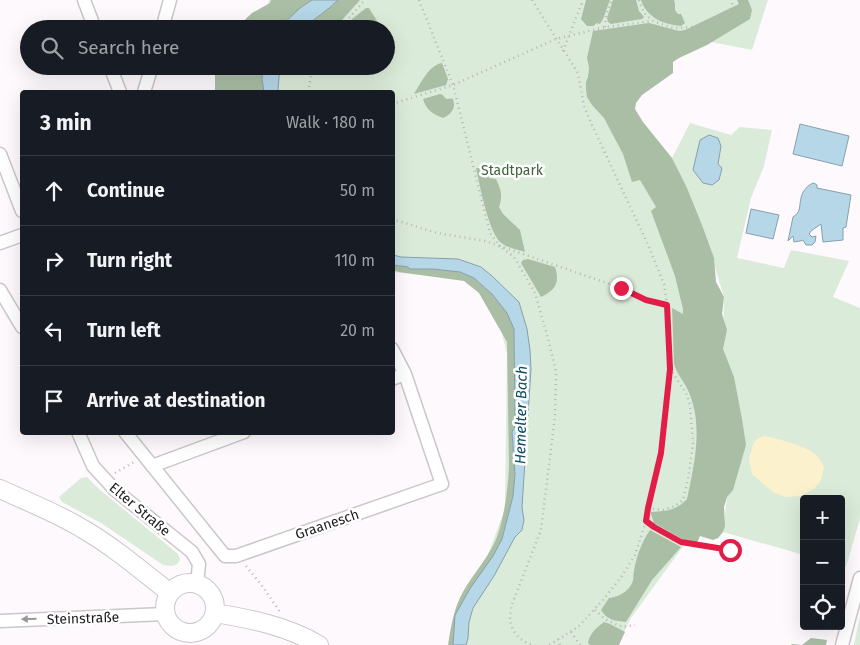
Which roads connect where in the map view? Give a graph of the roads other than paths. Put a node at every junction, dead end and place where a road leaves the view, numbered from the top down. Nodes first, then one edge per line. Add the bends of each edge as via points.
1 (84, 0) edge
2 (170, 0) edge
3 (92, 20) edge
4 (164, 20) edge
5 (113, 75) edge
6 (149, 75) edge
7 (119, 90) edge
8 (145, 90) edge
9 (0, 154) edge
10 (20, 206) edge
11 (20, 236) edge
12 (0, 243) edge
13 (0, 290) edge
14 (20, 324) edge
15 (395, 364) edge
16 (398, 377) edge
17 (79, 435) edge
18 (127, 435) edge
19 (234, 435) edge
20 (148, 462) junction
21 (0, 489) edge
22 (860, 578) edge
23 (197, 584) junction
24 (170, 593) junction
25 (215, 613) junction
26 (165, 614) junction
27 (0, 621) edge
28 (179, 638) edge
29 (319, 645) edge
30 (842, 645) edge

1 - 3 street
2 - 4 street
5 - 7 street
6 - 8 street
9 - 10 street
11 - 12 street
13 - 14 street
15 - 16 street, Graanesch
16 - 20 street, Graanesch via 442,484 236,556 225,556
17 - 23 street, Elter Straße via 93,466 115,490 192,552 199,564
18 - 20 street
19 - 20 street
21 - 24 main road via 84,530
22 - 30 street
23 - 24 main road via 182,584
23 - 25 main road via 212,595
24 - 26 main road via 166,599
25 - 28 main road via 202,630
25 - 29 main road via 290,631
26 -> 27 street, Steinstraße
26 - 28 main road

